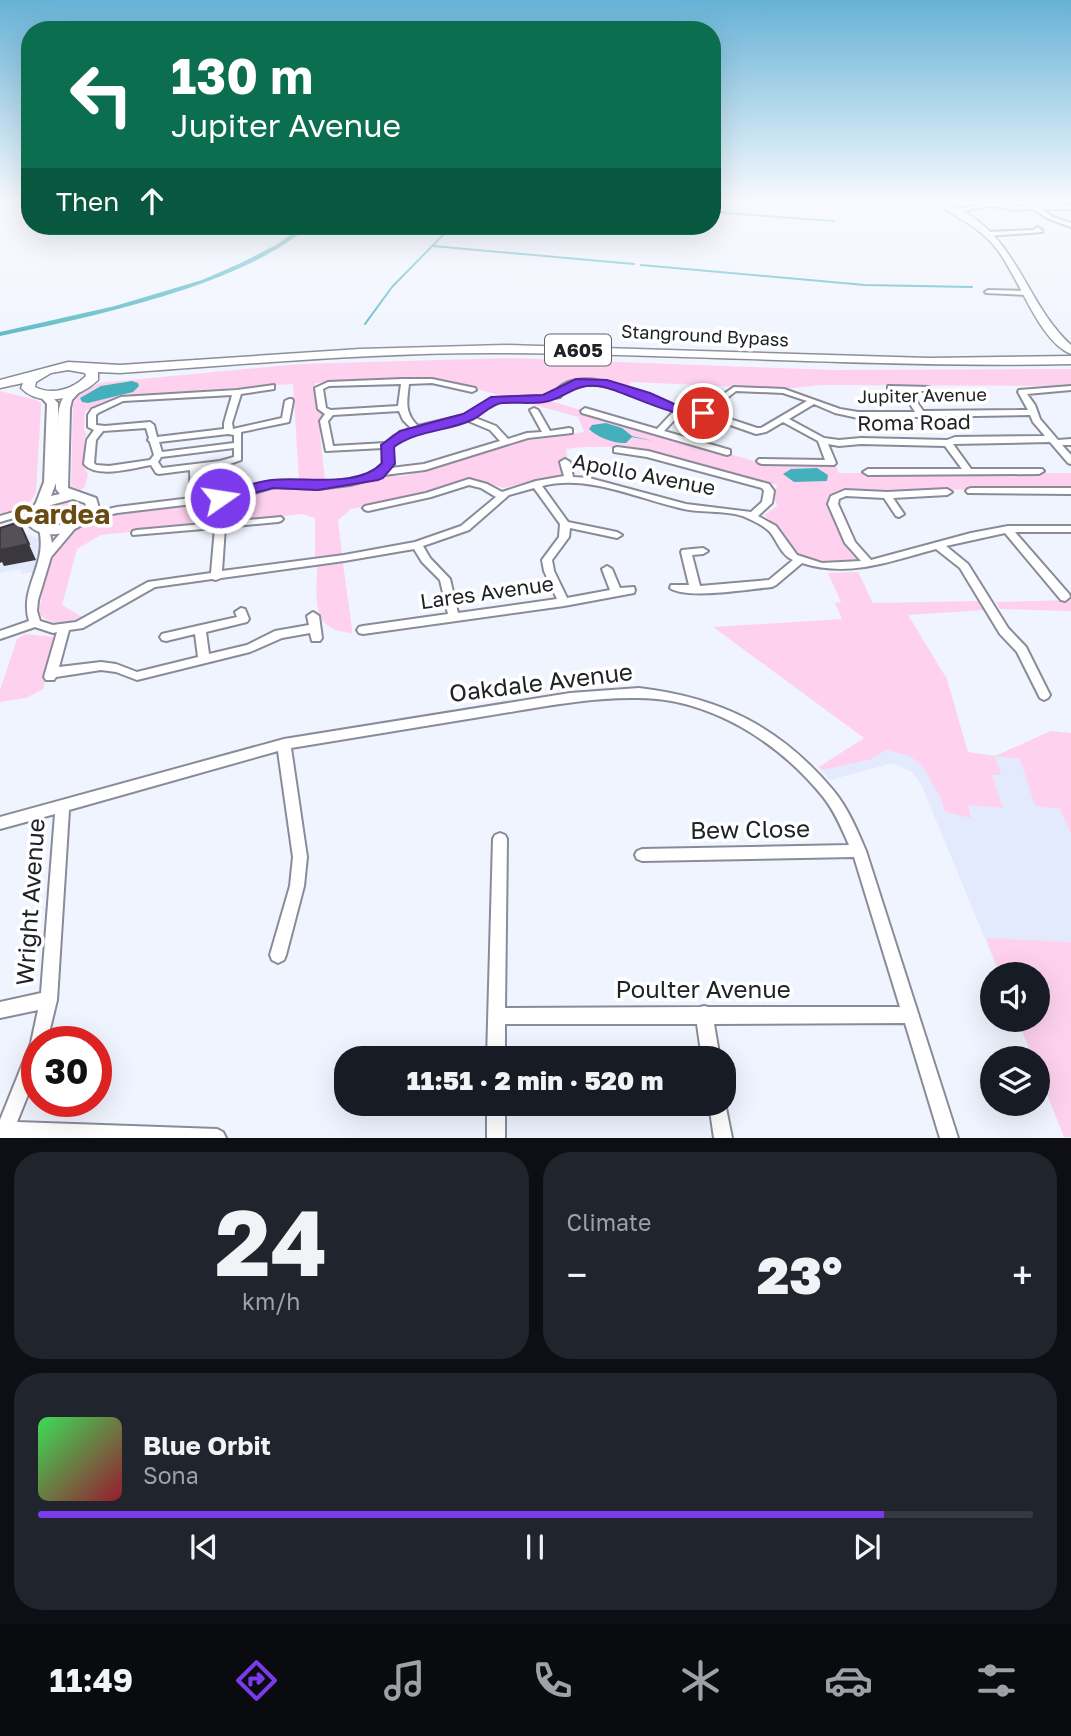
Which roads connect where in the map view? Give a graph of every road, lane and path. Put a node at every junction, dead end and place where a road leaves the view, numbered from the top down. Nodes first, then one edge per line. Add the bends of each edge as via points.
1 (1005, 253) edge
2 (988, 292) dead end
3 (1027, 293) junction
4 (1071, 351) edge
5 (1071, 360) edge
6 (1071, 366) edge
7 (88, 374) junction
8 (35, 376) junction
9 (405, 381) junction
10 (0, 385) edge
11 (271, 387) dead end
12 (891, 388) dead end
13 (1071, 388) edge
14 (905, 389) junction
15 (926, 389) dead end
16 (76, 390) junction
17 (472, 390) dead end
18 (237, 392) junction
19 (38, 393) junction
20 (289, 401) dead end
21 (814, 401) junction
22 (402, 408) junction
23 (679, 410) junction
24 (534, 411) dead end
25 (585, 411) dead end
26 (1033, 412) junction
27 (330, 413) junction
28 (703, 413) junction
29 (921, 414) junction
30 (467, 417) junction
31 (783, 419) junction
32 (100, 429) junction
33 (417, 429) junction
34 (232, 431) junction
35 (569, 431) dead end
36 (659, 432) junction
37 (547, 433) junction
38 (152, 440) junction
39 (822, 440) junction
40 (1054, 441) junction
41 (506, 442) junction
42 (1071, 442) edge
43 (948, 443) junction
44 (239, 445) junction
45 (388, 445) junction
46 (617, 450) dead end
47 (727, 452) dead end
48 (155, 458) junction
49 (762, 461) dead end
50 (1071, 461) edge
51 (565, 462) dead end
52 (195, 468) junction
53 (968, 471) junction
54 (1039, 471) dead end
55 (383, 472) junction
56 (867, 472) dead end
57 (569, 479) junction
58 (536, 484) junction
59 (971, 491) dead end
60 (1071, 491) edge
61 (947, 492) dead end
62 (887, 495) junction
63 (70, 496) junction
64 (502, 496) junction
65 (196, 500) junction
66 (91, 501) junction
67 (40, 506) junction
68 (132, 508) junction
69 (368, 508) dead end
70 (899, 514) dead end
71 (753, 515) junction
72 (87, 517) junction
73 (278, 519) dead end
74 (0, 520) edge
75 (565, 524) junction
76 (72, 526) junction
77 (220, 526) junction
78 (39, 527) junction
79 (1008, 529) junction
80 (1071, 529) edge
81 (137, 533) dead end
82 (617, 535) dead end
83 (417, 545) junction
84 (939, 546) junction
85 (703, 551) dead end
86 (47, 556) junction
87 (800, 560) junction
88 (869, 564) junction
89 (607, 569) dead end
90 (216, 577) junction
91 (675, 588) dead end
92 (695, 589) junction
93 (631, 590) dead end
94 (615, 593) junction
95 (1065, 597) dead end
96 (564, 602) junction
97 (241, 612) dead end
98 (454, 618) junction
99 (35, 623) junction
100 (314, 627) dead end
101 (64, 629) junction
102 (200, 629) junction
103 (363, 630) dead end
104 (0, 635) edge
105 (166, 637) dead end
106 (204, 659) junction
107 (1044, 695) dead end
108 (284, 744) junction
109 (62, 807) junction
110 (0, 823) edge
111 (500, 839) dead end
112 (859, 851) junction
113 (642, 855) dead end
114 (278, 955) dead end
115 (48, 1000) junction
116 (0, 1010) edge
117 (704, 1014) junction
118 (911, 1015) junction
119 (496, 1016) junction
120 (42, 1026) edge
121 (496, 1046) edge
122 (709, 1046) edge
123 (21, 1089) edge
124 (496, 1116) edge
125 (720, 1116) edge
126 (3, 1134) edge
127 (217, 1138) edge
128 (496, 1138) edge
129 (723, 1138) edge
130 (949, 1138) edge

1 - 3 main road
2 - 3 street
3 - 4 main road via 1044,324
5 - 7 main road, Stanground Bypass / A605 via 864,362 485,349 322,353
6 - 7 main road, Stanground Bypass / A605 via 855,367 587,356 425,355
7 - 8 main road via 61,366
7 - 16 main road
8 - 10 main road
8 - 19 main road via 28,384
9 - 17 street via 444,382
9 - 22 street
9 - 27 street via 323,386 319,388 322,410
10 - 19 main road
11 - 18 street
12 - 14 street
13 - 26 street via 1024,390 1022,395
14 - 15 street
14 - 29 street
16 - 19 main road
16 - 63 street via 64,408 62,489
18 - 32 street via 121,399 92,415 92,426
18 - 34 street via 228,423
19 - 67 street via 53,403 50,482
20 - 34 street via 286,420
21 - 28 street, Jupiter Avenue via 785,391 734,389
21 - 29 street, Jupiter Avenue via 850,414
21 - 31 street
22 - 27 street
22 - 33 street via 404,419
23 - 28 street
23 - 30 street via 603,383 576,383 543,398 495,400
23 - 36 street
24 - 37 street
25 - 36 street
26 - 29 street, Jupiter Avenue
26 - 40 street
27 - 45 street via 324,421 329,449
28 - 31 street via 756,431
30 - 33 street
30 - 41 street via 493,428
31 - 39 street, Roma Road
32 - 38 street via 150,425
32 - 48 street via 92,437 89,464 93,468 109,469
33 - 45 street
34 - 38 street
34 - 44 street
35 - 37 street
36 - 47 street
37 - 41 street
38 - 48 street
39 - 43 street, Roma Road
39 - 49 street via 831,463
40 - 42 street, Roma Road
40 - 43 street, Roma Road
40 - 50 street
41 - 55 street via 425,467
43 - 53 street
44 - 48 street
44 - 52 street via 238,458 231,462
45 - 55 street
46 - 71 street via 766,486 767,503
48 - 52 street via 159,471
51 - 57 street
52 - 65 street
53 - 54 street
53 - 56 street
55 - 65 street via 332,484 273,484 235,496
57 - 58 street, Apollo Avenue
57 - 71 street, Apollo Avenue via 686,507
58 - 64 street, Apollo Avenue
58 - 75 street
59 - 60 street
61 - 62 street
62 - 70 street
62 - 88 street via 856,493 834,498 850,543
63 - 66 street
63 - 67 street
64 - 69 street via 469,482 410,502
64 - 83 street, Apollo Avenue via 465,528
65 - 68 street
66 - 68 street
66 - 72 street via 93,508
67 - 74 street
67 - 78 street via 33,514
68 - 72 street
71 - 87 street via 772,527 789,553
72 - 76 street
73 - 77 street
74 - 78 street
75 - 82 street
75 - 96 street via 564,537 547,560
76 - 78 street
76 - 86 street
77 - 81 street via 161,536
77 - 90 street
78 - 86 street via 49,542
79 - 80 street
79 - 84 street
79 - 95 street
83 - 90 street, Apollo Avenue
83 - 98 street via 445,579
84 - 88 street
84 - 107 street via 964,566 1004,631 1022,650
85 - 92 street via 685,552
86 - 99 street via 32,603
87 - 88 street via 822,566
87 - 92 street via 772,583
89 - 94 street
90 - 101 street, Apollo Avenue via 152,584 88,621
91 - 92 street
93 - 94 street, Lares Avenue
94 - 96 street, Lares Avenue
96 - 98 street, Lares Avenue
97 - 102 street via 243,619
98 - 103 street, Lares Avenue
99 - 101 street
99 - 104 street
100 - 106 street
101 - 106 street via 51,675 103,666 137,676
102 - 105 street
102 - 106 street
108 - 109 street, Oakdale Avenue
108 - 112 street, Oakdale Avenue via 570,698 639,693 674,697 748,724 785,749 829,795
108 - 114 street via 300,857
109 - 110 street, Oakdale Avenue
109 - 115 street, Wright Avenue
111 - 119 street
112 - 113 street, Bew Close
112 - 118 street, Oakdale Avenue
115 - 116 street
115 - 120 street, Wright Avenue
117 - 118 street, Poulter Avenue
117 - 119 street, Poulter Avenue
117 - 122 street
118 - 130 street, Oakdale Avenue
119 - 121 street
123 - 126 street
124 - 128 street
125 - 129 street
126 - 127 street

